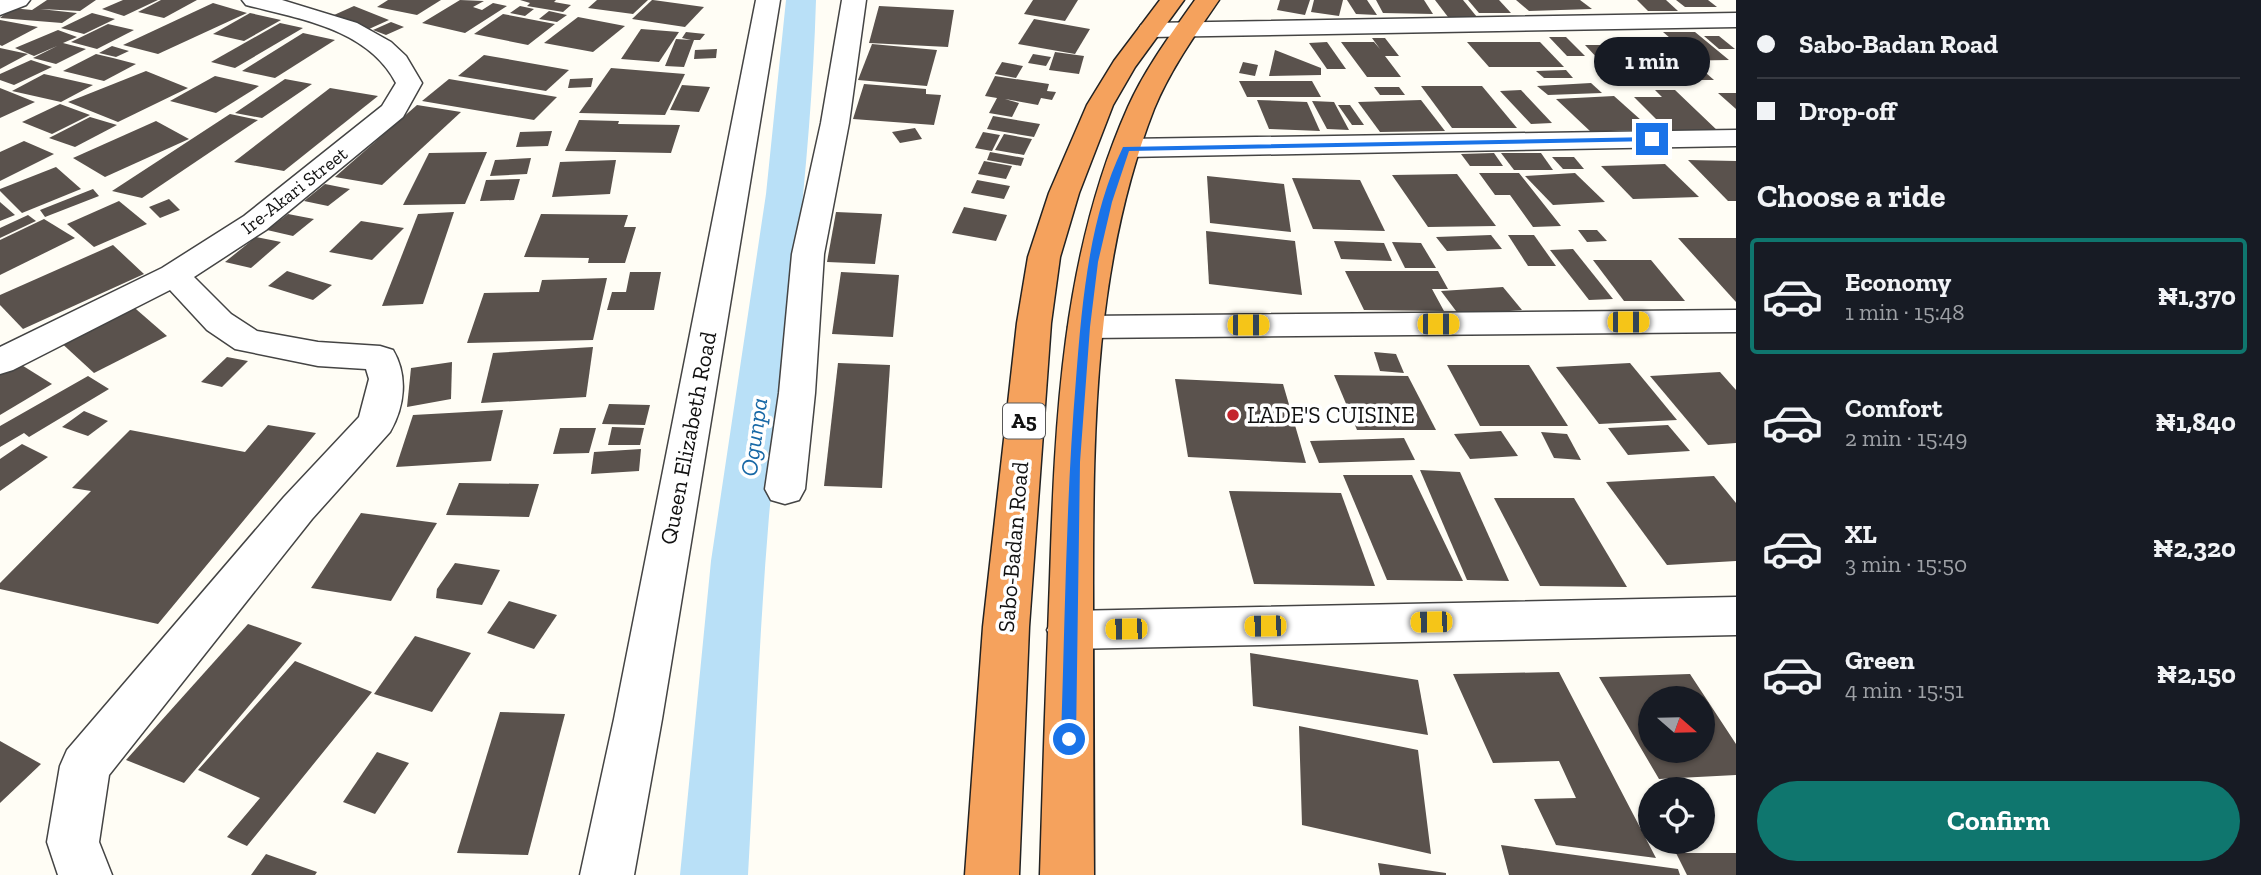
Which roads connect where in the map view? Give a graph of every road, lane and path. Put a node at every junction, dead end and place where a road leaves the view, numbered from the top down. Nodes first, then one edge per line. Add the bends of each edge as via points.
1 (18, 0) edge
2 (254, 0) edge
3 (768, 0) edge
4 (855, 0) edge
5 (1207, 0) edge
6 (0, 8) edge
7 (1169, 20) edge
8 (1736, 20) edge
9 (1736, 138) edge
10 (1126, 148) junction
11 (174, 275) junction
12 (1736, 321) edge
13 (1085, 327) junction
14 (0, 362) edge
15 (785, 489) dead end
16 (1736, 616) edge
17 (1070, 630) junction
18 (85, 875) edge
19 (607, 875) edge
20 (992, 875) edge
21 (1067, 875) edge

1 - 6 street
2 - 11 street, Ire-Akari Street via 367,37 394,59 409,83 393,111 255,223
3 - 19 street, Queen Elizabeth Road
4 - 15 street via 808,254
5 - 7 highway, Sabo-Badan Road / A5
7 - 8 street
7 - 10 highway, Sabo-Badan Road / A5 via 1158,71
7 - 20 highway, Sabo-Badan Road / A5 via 1123,66 1100,105 1044,257 1007,614
9 - 10 street
10 - 13 highway, Sabo-Badan Road / A5 via 1093,262
11 - 14 street, Ire-Akari Street
11 - 18 street via 219,322 247,341 318,354 380,358 387,379 377,422 298,508 85,766 73,842
12 - 13 street
13 - 17 highway, Sabo-Badan Road / A5 via 1074,462
16 - 17 street
17 - 21 highway, Sabo-Badan Road / A5

